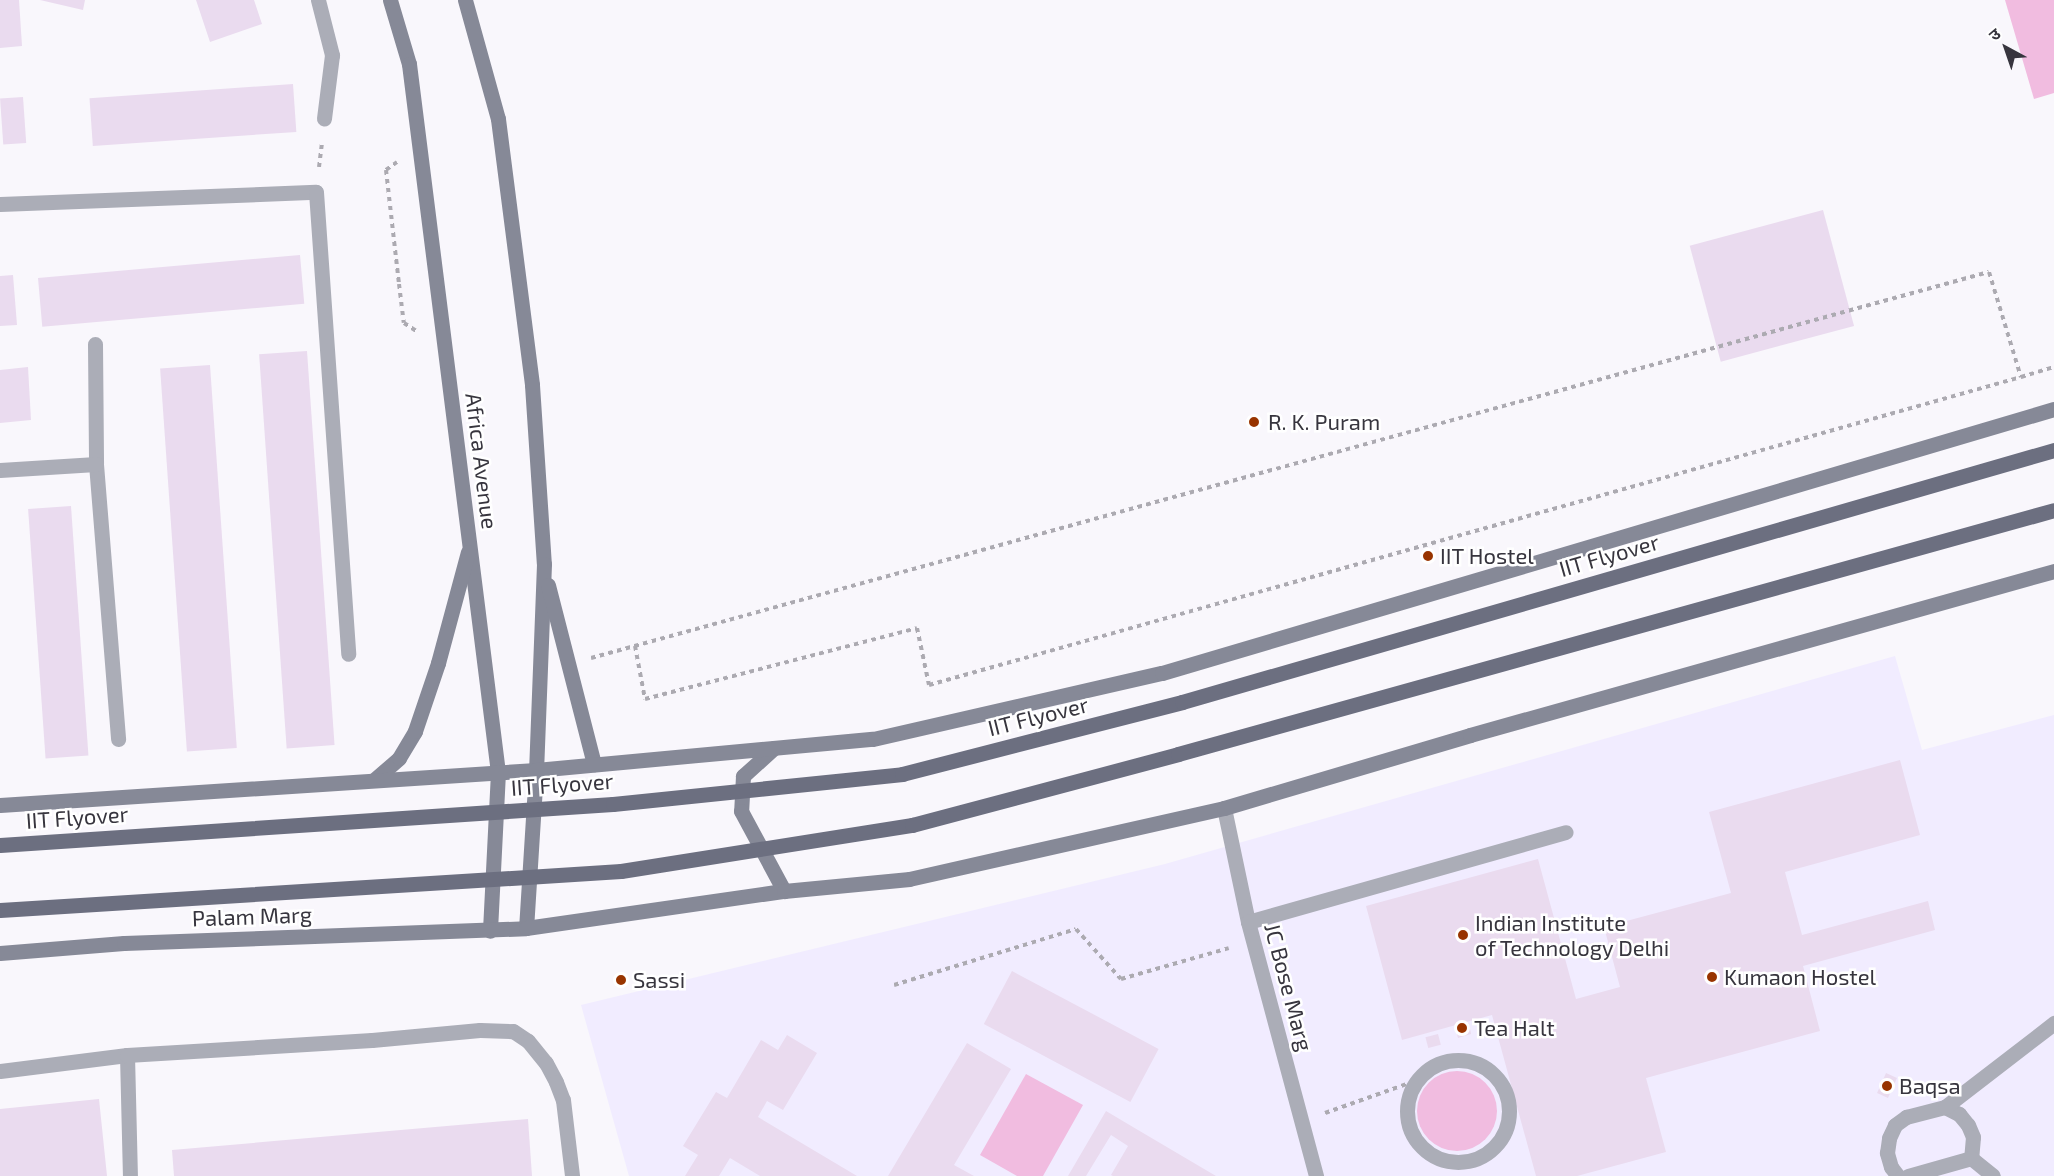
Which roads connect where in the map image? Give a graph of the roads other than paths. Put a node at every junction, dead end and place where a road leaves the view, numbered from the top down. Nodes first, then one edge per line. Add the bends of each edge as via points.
1 (318, 0) edge
2 (390, 0) edge
3 (465, 0) edge
4 (324, 118) road end
5 (0, 204) edge
6 (95, 345) dead end
7 (2054, 410) edge
8 (2054, 450) edge
9 (96, 464) junction
10 (0, 470) edge
11 (2054, 510) edge
12 (470, 544) junction
13 (543, 564) junction
14 (2054, 572) edge
15 (348, 654) dead end
16 (118, 739) dead end
17 (774, 748) junction
18 (594, 764) junction
19 (536, 770) junction
20 (498, 772) junction
21 (374, 780) junction
22 (0, 805) edge
23 (1224, 808) junction
24 (1565, 832) dead end
25 (0, 845) edge
26 (784, 891) junction
27 (0, 910) edge
28 (1248, 921) junction
29 (526, 928) junction
30 (498, 930) junction
31 (0, 953) edge
32 (2054, 1023) edge
33 (127, 1055) junction
34 (0, 1071) edge
35 (1945, 1107) junction
36 (1971, 1158) junction
37 (1468, 1169) edge
38 (130, 1176) edge
39 (572, 1176) edge
40 (1316, 1176) edge
41 (1898, 1176) edge
42 (1908, 1176) edge
43 (1994, 1176) edge

1 - 4 street via 332,55
2 - 12 main road, Africa Avenue via 409,64
3 - 13 main road via 498,119 532,385
5 - 15 street via 316,192
6 - 9 street
7 - 17 main road via 1162,673 873,739
8 - 25 main road, IIT Flyover via 1182,702 902,774 614,804
9 - 10 street
9 - 16 street
11 - 27 main road via 912,825 621,871
12 - 20 main road, Africa Avenue
12 - 21 main road via 415,732 399,758
13 - 18 main road
13 - 19 main road
14 - 23 main road, Palam Marg
17 - 18 main road
17 - 26 main road via 743,776 741,811
18 - 19 main road
19 - 20 main road
19 - 29 main road
20 - 21 main road
20 - 30 main road, Africa Avenue
21 - 22 main road
23 - 26 main road, Palam Marg via 909,879
23 - 28 street, JC Bose Marg
24 - 28 street
26 - 29 main road, Palam Marg
28 - 40 street, JC Bose Marg
29 - 30 main road, Palam Marg
30 - 31 main road, Palam Marg via 124,943
32 - 35 street
33 - 34 street
33 - 38 street
33 - 39 street via 480,1030 513,1031 528,1041 556,1082 563,1100
35 - 36 street via 1959,1114 1968,1125 1973,1137
35 - 41 street via 1906,1117 1895,1125 1888,1138 1887,1153
36 - 42 street
36 - 43 street
37 - 37 street via 1495,1147 1505,1132 1510,1116 1508,1099 1491,1071 1476,1062 1443,1061 1415,1081 1406,1114 1414,1138 1432,1156

